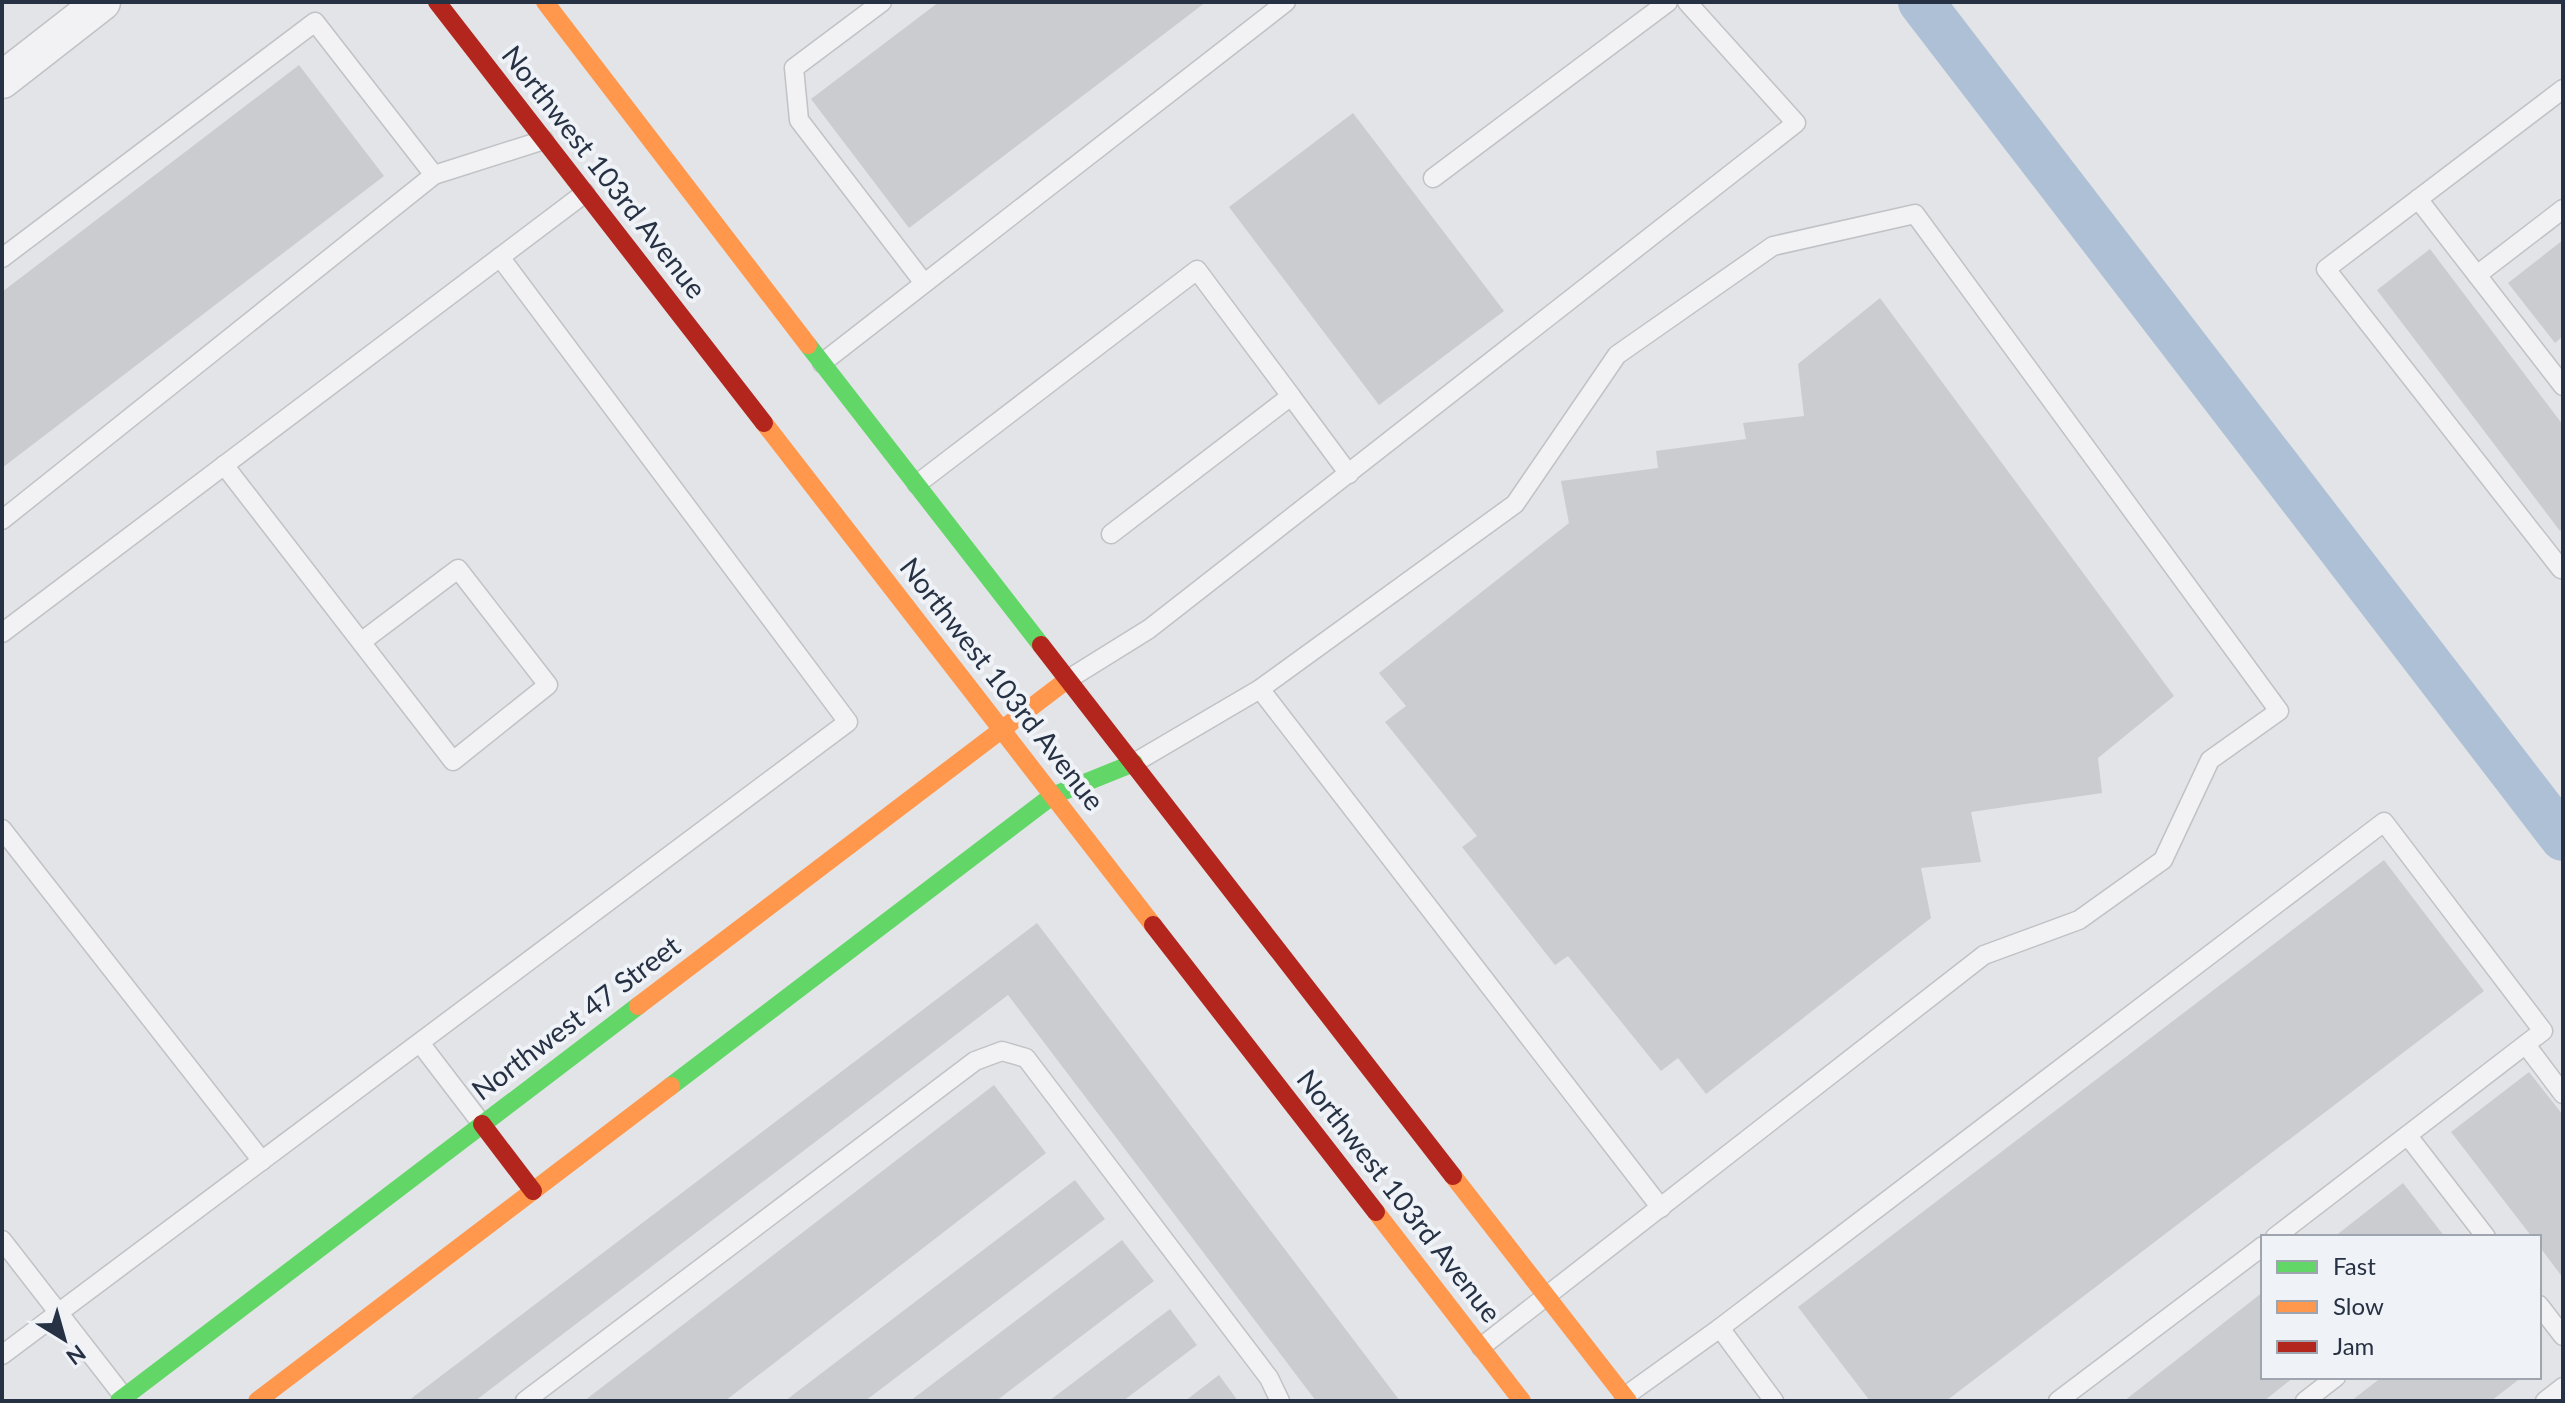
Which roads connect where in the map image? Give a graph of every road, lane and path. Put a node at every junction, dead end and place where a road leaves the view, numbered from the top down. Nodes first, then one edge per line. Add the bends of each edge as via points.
1 (102, 2) edge
2 (437, 2) edge
3 (545, 2) edge
4 (882, 2) edge
5 (1286, 2) edge
6 (1668, 2) edge
7 (1687, 2) edge
8 (2, 80) edge
9 (2563, 89) edge
10 (544, 140) junction
11 (434, 175) junction
12 (1433, 178) dead end
13 (585, 193) junction
14 (2418, 199) junction
15 (2563, 209) edge
16 (500, 257) junction
17 (2, 258) edge
18 (2477, 275) junction
19 (924, 283) junction
20 (822, 363) junction
21 (2563, 386) edge
22 (1291, 396) junction
23 (224, 465) junction
24 (1349, 474) junction
25 (916, 485) junction
26 (2, 520) edge
27 (1111, 534) dead end
28 (2563, 567) edge
29 (2, 633) edge
30 (361, 642) junction
31 (1067, 680) junction
32 (1260, 689) junction
33 (1001, 729) junction
34 (1134, 763) junction
35 (1052, 796) junction
36 (2, 829) edge
37 (420, 1043) junction
38 (2526, 1045) junction
39 (2563, 1094) edge
40 (482, 1124) junction
41 (2408, 1136) junction
42 (262, 1161) junction
43 (533, 1191) junction
44 (1661, 1208) junction
45 (2278, 1235) edge
46 (2484, 1235) edge
47 (2, 1240) edge
48 (2261, 1248) edge
49 (1547, 1297) junction
50 (2541, 1308) edge
51 (58, 1314) junction
52 (1720, 1328) junction
53 (2563, 1336) edge
54 (1481, 1347) junction
55 (2, 1355) edge
56 (2333, 1379) edge
57 (2563, 1387) edge
58 (122, 1399) edge
59 (1624, 1400) edge
60 (257, 1401) edge
61 (525, 1401) edge
62 (1280, 1401) edge
63 (1522, 1401) edge
64 (1774, 1401) edge
65 (2058, 1401) edge
66 (2305, 1401) edge
67 (2545, 1401) edge

1 - 8 street
2 - 10 street, Northwest 103rd Avenue
3 - 20 street, Northwest 103rd Avenue
4 - 19 lane via 794,68 799,120
5 - 19 lane
6 - 12 lane
7 - 24 lane via 1796,123
9 - 14 lane
10 - 11 lane
10 - 13 street, Northwest 103rd Avenue
11 - 17 lane via 315,22
11 - 26 lane
13 - 16 lane
13 - 33 street, Northwest 103rd Avenue
14 - 18 lane
14 - 28 lane via 2326,269
15 - 18 lane
16 - 23 lane
16 - 37 lane via 848,722
18 - 21 lane
19 - 20 lane
20 - 25 street, Northwest 103rd Avenue
22 - 24 lane
22 - 25 lane via 1197,270
22 - 27 lane
23 - 29 lane
23 - 30 lane
24 - 31 lane via 1149,629
25 - 31 street, Northwest 103rd Avenue
30 - 30 lane via 453,761 548,685 458,569
31 - 33 street, Northwest 47 Street
31 - 34 street, Northwest 103rd Avenue
32 - 34 lane
32 - 44 lane
32 - 44 lane via 1515,504 1617,355 1773,246 1915,214 2279,711 2210,760 2163,860 2079,920 1984,955
33 - 35 street, Northwest 103rd Avenue
33 - 40 street, Northwest 47 Street
34 - 35 street
34 - 49 street, Northwest 103rd Avenue
35 - 43 street
35 - 54 street, Northwest 103rd Avenue
36 - 42 lane
37 - 40 lane
37 - 42 lane
38 - 39 lane
38 - 41 lane
38 - 52 lane via 2543,1031 2384,822
40 - 43 street
40 - 58 street, Northwest 47 Street
41 - 45 lane
41 - 46 lane
42 - 51 lane
43 - 60 street
44 - 49 lane
47 - 51 lane
48 - 65 lane
49 - 54 lane
49 - 59 street, Northwest 103rd Avenue
50 - 53 lane
51 - 55 lane
51 - 58 lane
52 - 59 lane
52 - 64 lane
54 - 63 street, Northwest 103rd Avenue
56 - 66 lane
57 - 67 lane
61 - 62 lane via 975,1061 1002,1051 1026,1058 1269,1378

